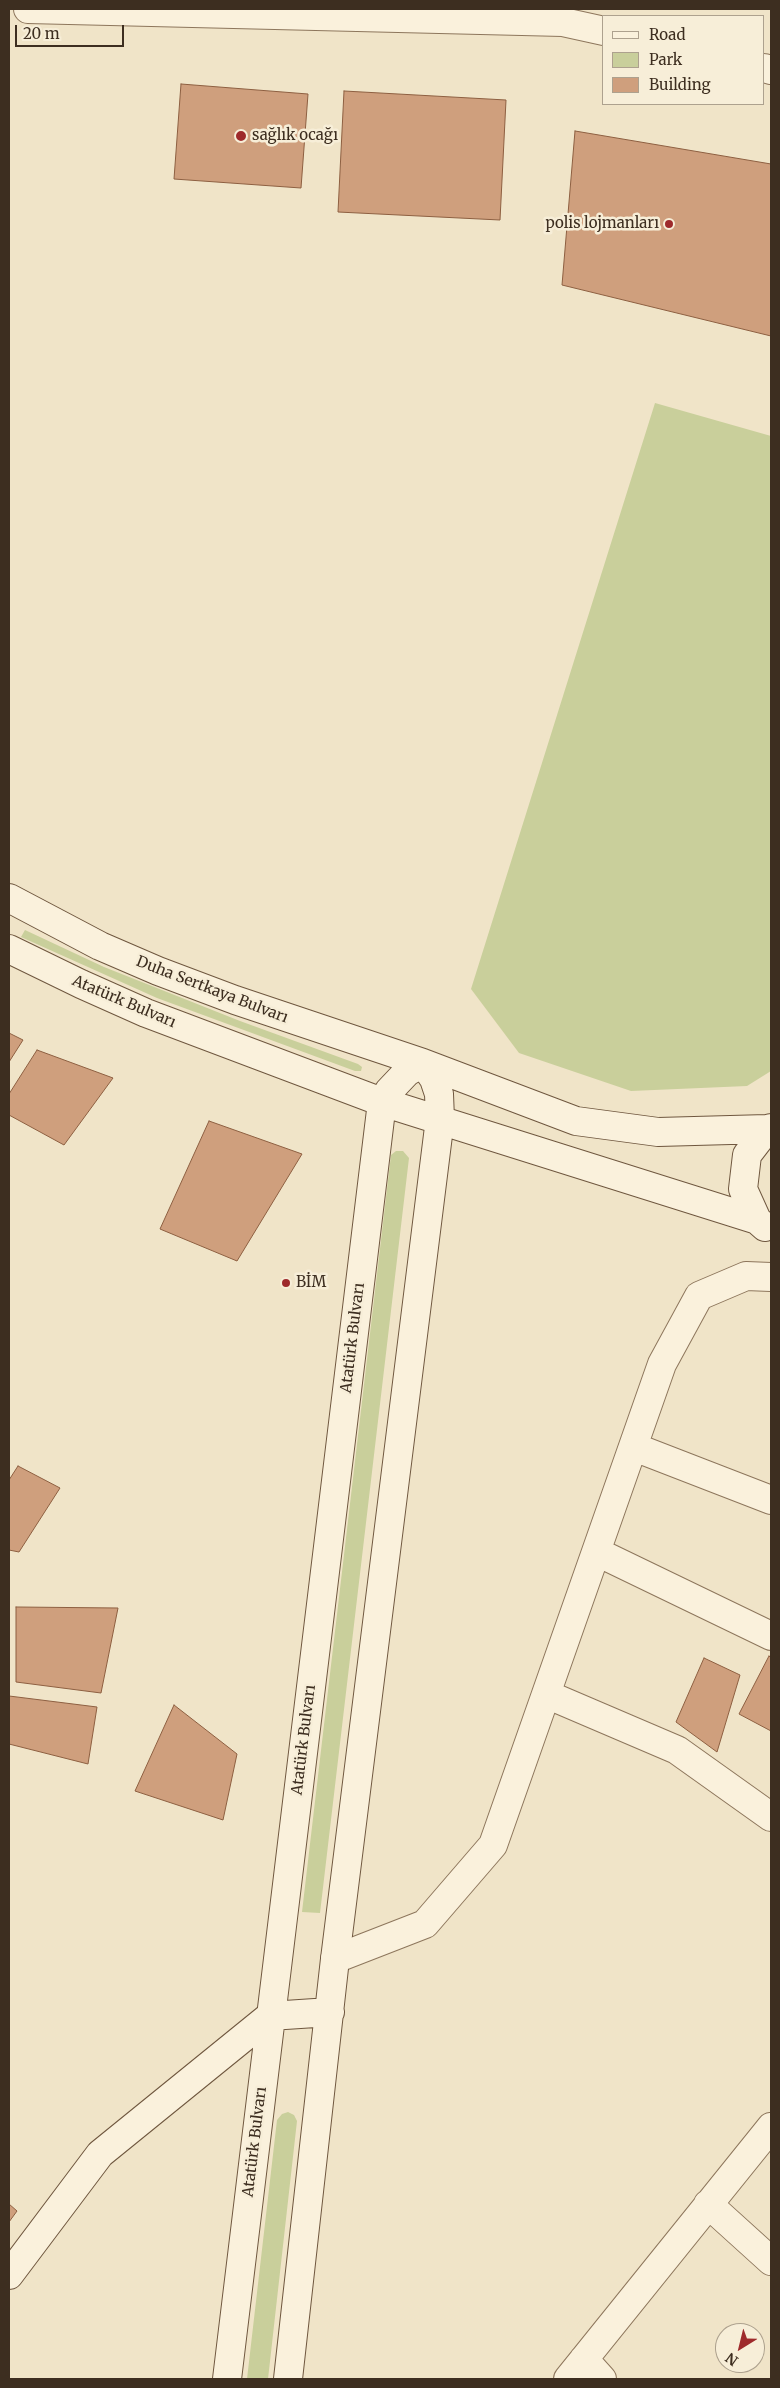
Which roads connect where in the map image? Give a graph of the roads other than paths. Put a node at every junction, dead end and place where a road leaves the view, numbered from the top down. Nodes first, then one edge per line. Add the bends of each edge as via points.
1 (28, 9) edge
2 (564, 15) edge
3 (602, 30) edge
4 (9, 898) edge
5 (9, 949) edge
6 (423, 1063) junction
7 (382, 1102) junction
8 (440, 1119) junction
9 (769, 1129) edge
10 (764, 1226) edge
11 (771, 1277) edge
12 (634, 1447) junction
13 (771, 1500) edge
14 (598, 1552) junction
15 (771, 1636) edge
16 (546, 1694) junction
17 (771, 1817) edge
18 (335, 1959) junction
19 (330, 2012) junction
20 (270, 2016) junction
21 (771, 2127) edge
22 (708, 2204) junction
23 (771, 2261) edge
24 (9, 2275) edge
25 (576, 2369) edge
26 (227, 2379) edge
27 (288, 2379) edge
28 (602, 2379) edge

1 - 2 main road
2 - 3 main road
4 - 6 main road, Duha Sertkaya Bulvarı via 100,946 158,971
5 - 7 main road, Atatürk Bulvarı via 146,1013
6 - 7 main road via 396,1082
6 - 8 main road via 439,1094
6 - 9 main road, Duha Sertkaya Bulvarı via 576,1120 658,1132
7 - 8 main road, Atatürk Bulvarı
7 - 20 main road, Atatürk Bulvarı
8 - 10 main road, Atatürk Bulvarı
8 - 18 main road
9 - 10 main road via 747,1155 742,1189
11 - 12 main road via 746,1276 700,1296 662,1364
12 - 13 main road
12 - 14 main road
14 - 15 main road
14 - 16 main road
16 - 17 main road via 677,1750
16 - 18 main road via 493,1845 425,1924
18 - 19 main road
19 - 20 main road
19 - 27 main road
20 - 24 main road via 100,2154
20 - 26 main road, Atatürk Bulvarı
21 - 22 main road
22 - 23 main road
22 - 25 main road
25 - 28 main road

